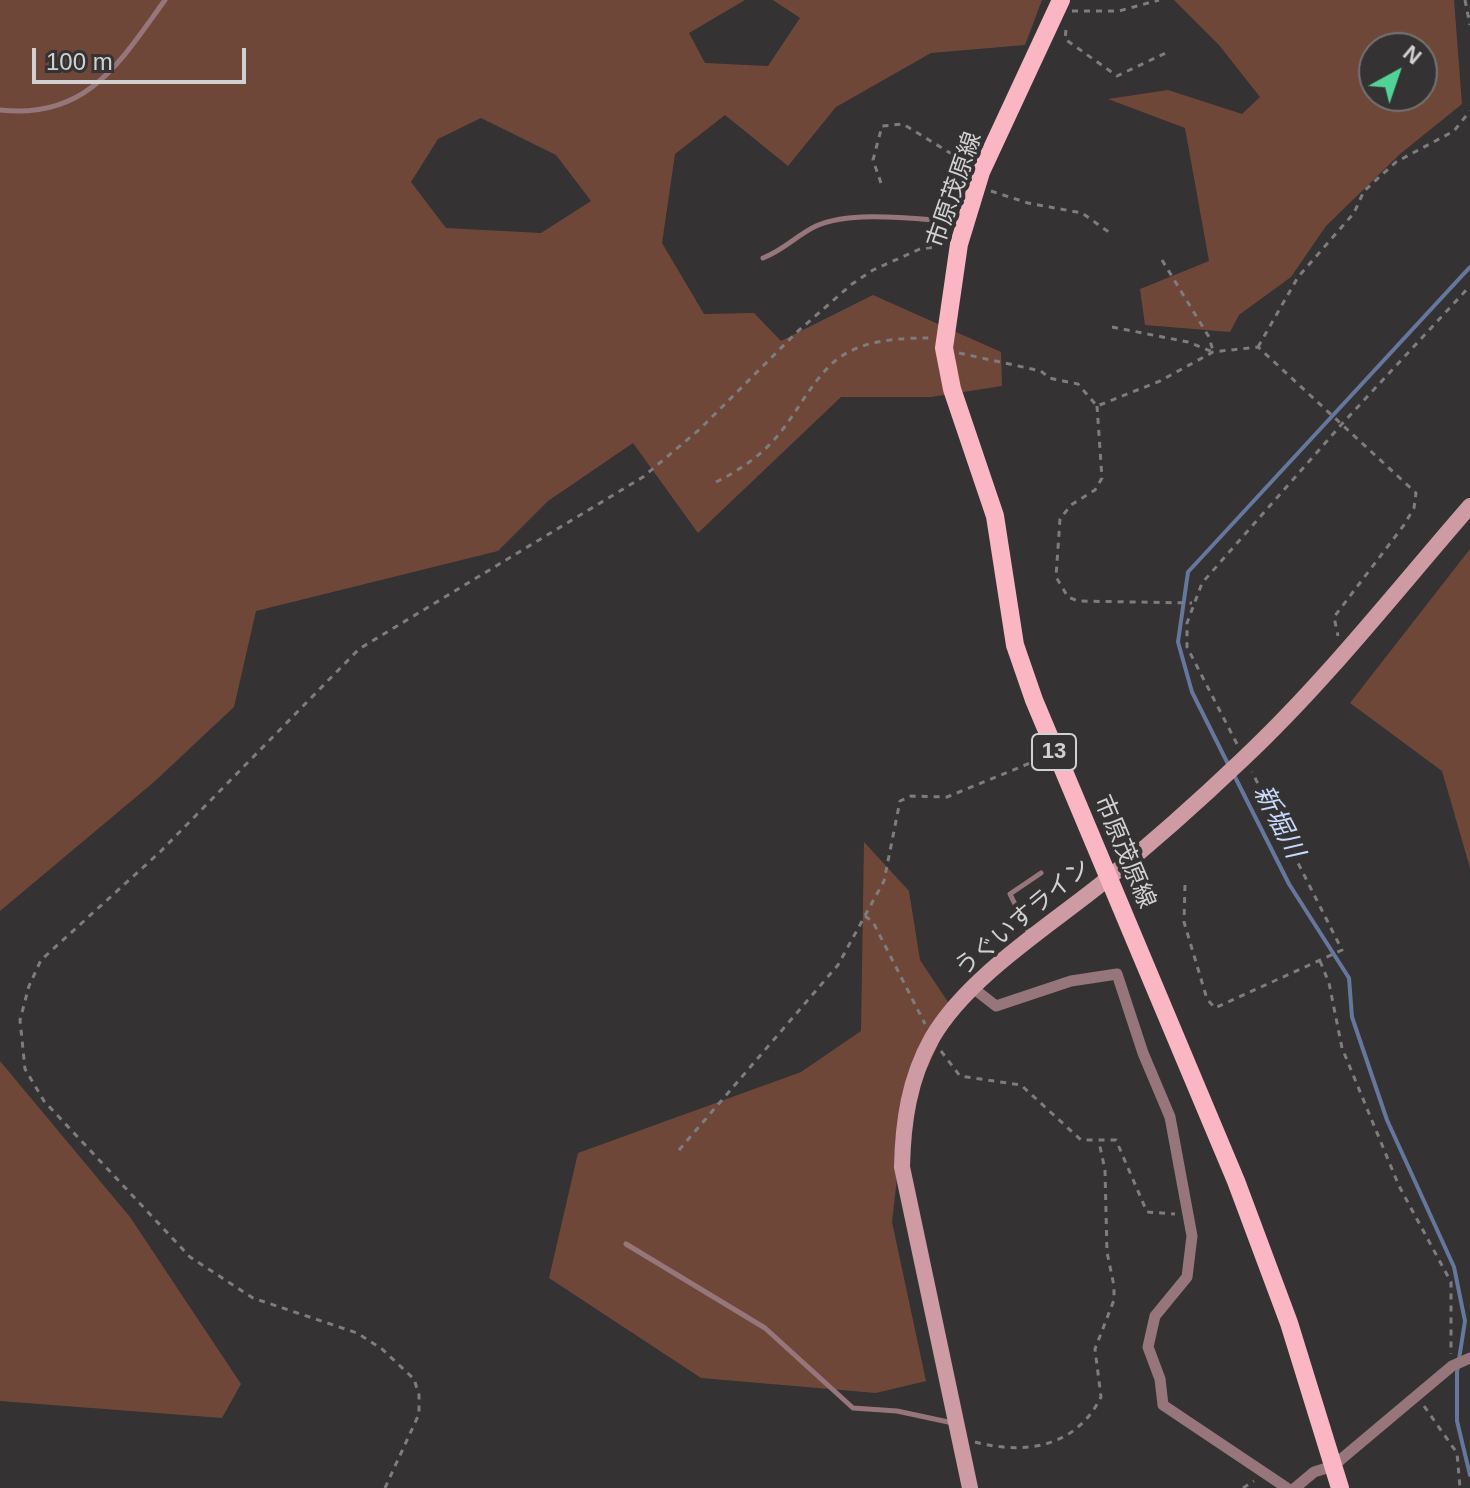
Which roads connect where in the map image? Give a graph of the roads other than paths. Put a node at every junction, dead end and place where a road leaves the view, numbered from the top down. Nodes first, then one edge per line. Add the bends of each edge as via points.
1 (165, 0) edge
2 (1061, 0) edge
3 (0, 110) edge
4 (964, 222) junction
5 (763, 258) dead end
6 (1470, 506) edge
7 (1041, 873) dead end
8 (1109, 878) junction
9 (1032, 939) junction
10 (973, 988) junction
11 (626, 1244) dead end
12 (1470, 1358) edge
13 (958, 1431) junction
14 (1333, 1466) junction
15 (970, 1488) edge
16 (1287, 1488) edge
17 (1295, 1488) edge
18 (1340, 1488) edge

1 - 3 lane via 125,58 85,93 44,111
2 - 4 main road, 市原茂原線 / 13 via 978,179
4 - 5 lane via 843,218 815,227
4 - 8 main road, 市原茂原線 / 13 via 944,344 952,389 995,516 1015,645
6 - 8 street, うぐいすライン via 1245,758
7 - 9 lane via 1010,894
8 - 9 street, うぐいすライン
8 - 14 main road, 市原茂原線 / 13 via 1236,1181 1289,1323
9 - 10 street, うぐいすライン
10 - 13 street, うぐいすライン via 933,1037 917,1072 904,1117 902,1167
10 - 16 street via 996,1006 1071,981 1117,974 1170,1117 1190,1220 1187,1277 1155,1316 1148,1347 1163,1405
11 - 13 lane via 765,1328 853,1408 897,1411
12 - 14 street via 1416,1394
13 - 15 street, うぐいすライン
14 - 17 street via 1314,1472
14 - 18 main road, 市原茂原線 / 13

